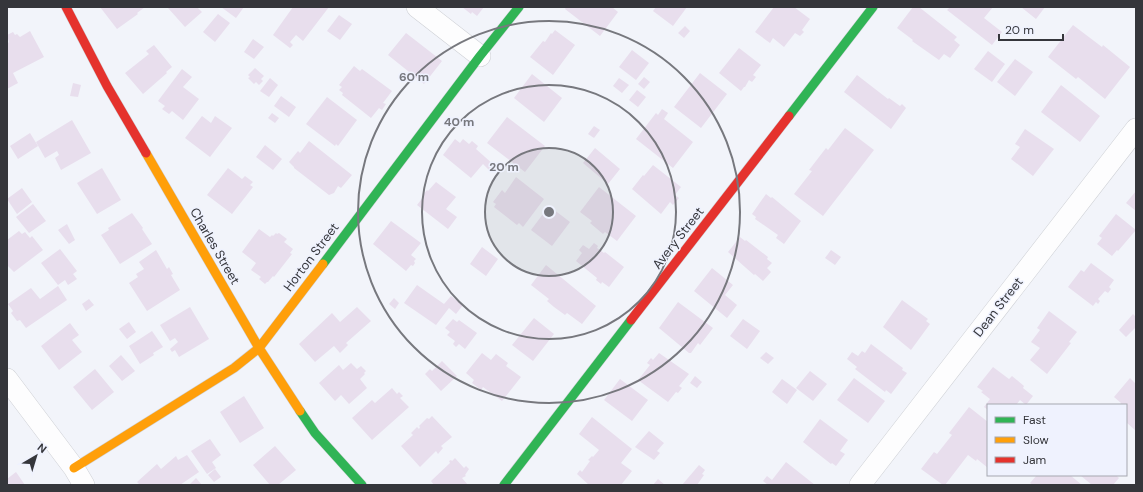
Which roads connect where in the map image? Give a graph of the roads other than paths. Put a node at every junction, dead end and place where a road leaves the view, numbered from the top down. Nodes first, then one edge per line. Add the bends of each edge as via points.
1 (66, 7) edge
2 (417, 7) edge
3 (519, 7) edge
4 (873, 7) edge
5 (480, 56) junction
6 (1136, 129) edge
7 (259, 348) junction
8 (7, 379) edge
9 (79, 477) edge
10 (362, 485) edge
11 (504, 485) edge
12 (860, 485) edge

1 - 7 street, Charles Street via 107,86
2 - 5 street
3 - 5 street, Horton Street
4 - 11 street, Avery Street
5 - 7 street, Horton Street
6 - 12 street, Dean Street
7 - 9 street, Horton Street
7 - 10 street, Charles Street via 315,433
8 - 9 street

